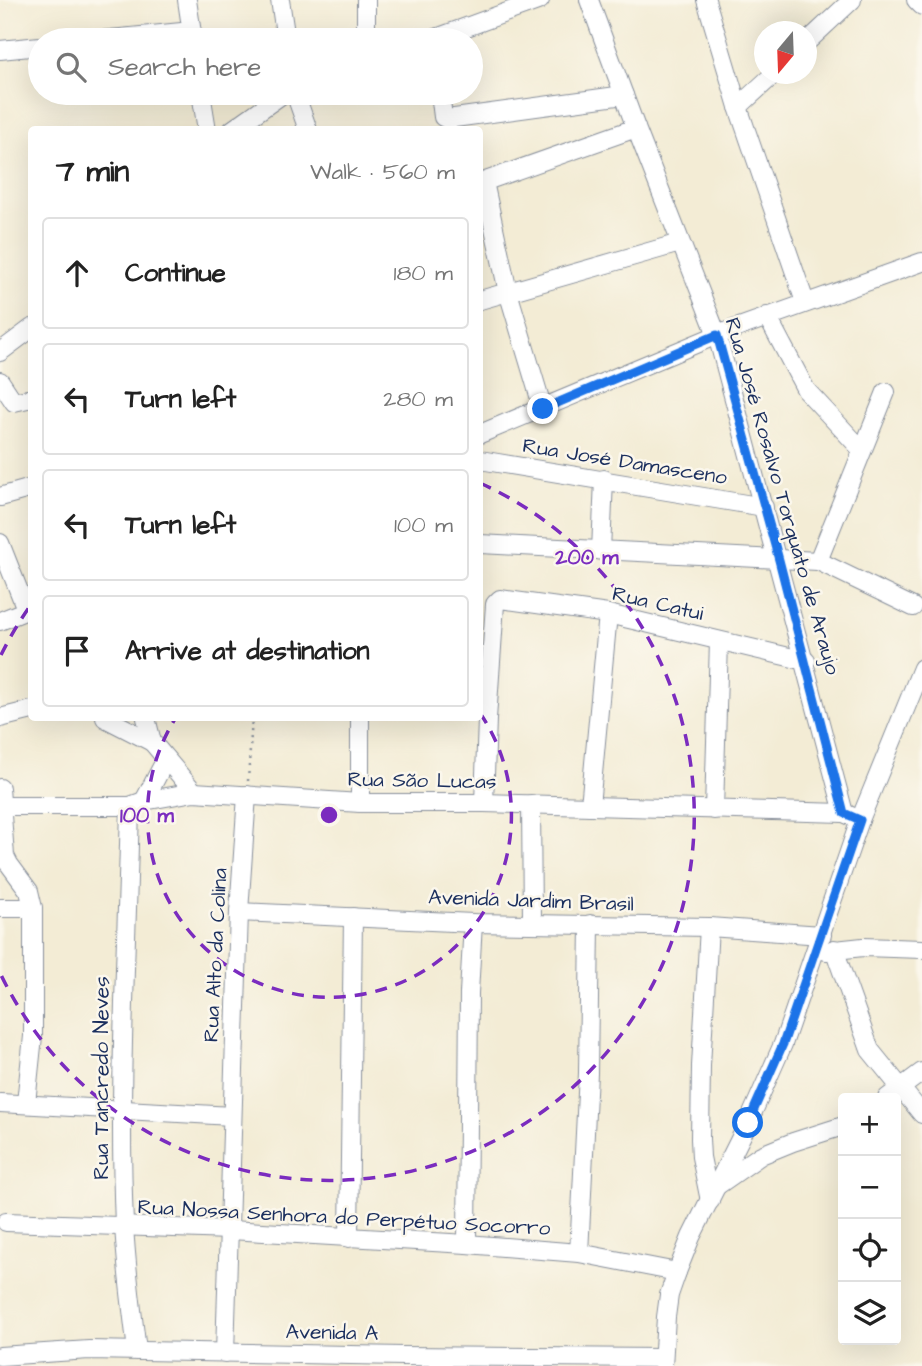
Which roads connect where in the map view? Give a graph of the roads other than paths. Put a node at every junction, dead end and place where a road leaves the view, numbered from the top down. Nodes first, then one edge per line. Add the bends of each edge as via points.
1 (187, 0) edge
2 (280, 0) edge
3 (366, 0) edge
4 (540, 0) edge
5 (589, 0) edge
6 (706, 0) edge
7 (852, 0) edge
8 (916, 0) edge
9 (922, 6) edge
10 (192, 28) edge
11 (284, 28) edge
12 (366, 28) edge
13 (465, 28) edge
14 (817, 33) edge
15 (28, 47) edge
16 (0, 50) edge
17 (763, 84) edge
18 (624, 95) junction
19 (203, 105) edge
20 (267, 105) edge
21 (299, 105) edge
22 (442, 105) edge
23 (738, 107) junction
24 (205, 126) edge
25 (238, 126) edge
26 (307, 126) edge
27 (636, 128) junction
28 (483, 183) edge
29 (483, 187) edge
30 (680, 243) junction
31 (922, 262) edge
32 (508, 292) junction
33 (483, 299) edge
34 (805, 302) junction
35 (767, 316) junction
36 (28, 331) edge
37 (717, 335) junction
38 (28, 342) edge
39 (4, 349) edge
40 (0, 381) edge
41 (886, 392) dead end
42 (28, 399) edge
43 (543, 409) junction
44 (483, 433) edge
45 (862, 450) junction
46 (483, 460) edge
47 (604, 479) junction
48 (28, 489) edge
49 (0, 497) edge
50 (764, 507) junction
51 (0, 543) edge
52 (483, 544) edge
53 (600, 551) junction
54 (779, 560) junction
55 (818, 561) junction
56 (491, 604) edge
57 (28, 606) edge
58 (913, 607) dead end
59 (28, 608) edge
60 (608, 614) junction
61 (0, 621) edge
62 (719, 641) junction
63 (806, 661) junction
64 (922, 668) edge
65 (28, 711) edge
66 (0, 718) edge
67 (111, 721) edge
68 (147, 721) edge
69 (360, 721) edge
70 (152, 742) junction
71 (166, 759) junction
72 (194, 792) junction
73 (247, 795) junction
74 (1, 800) edge
75 (137, 803) junction
76 (360, 803) junction
77 (484, 803) junction
78 (531, 804) junction
79 (590, 806) junction
80 (714, 810) junction
81 (852, 816) junction
82 (0, 908) edge
83 (33, 908) junction
84 (239, 912) junction
85 (353, 917) junction
86 (532, 922) junction
87 (474, 923) junction
88 (590, 924) junction
89 (709, 927) junction
90 (828, 942) junction
91 (922, 949) edge
92 (922, 1072) edge
93 (893, 1093) edge
94 (895, 1093) edge
95 (901, 1099) edge
96 (0, 1103) edge
97 (26, 1103) junction
98 (122, 1112) junction
99 (922, 1114) edge
100 (232, 1116) junction
101 (838, 1128) edge
102 (713, 1193) junction
103 (6, 1222) dead end
104 (124, 1227) junction
105 (230, 1230) junction
106 (349, 1238) junction
107 (467, 1244) junction
108 (579, 1254) junction
109 (677, 1272) junction
110 (137, 1351) junction
111 (225, 1353) junction
112 (0, 1356) edge
113 (89, 1358) edge
114 (201, 1360) edge
115 (414, 1361) edge
116 (663, 1362) edge

1 - 10 street
2 - 11 street
3 - 12 street
4 - 13 street
5 - 18 street, Rua José Rosalvo Torquato de Araujo
6 - 23 street
7 - 14 street
8 - 9 street
15 - 16 street
17 - 23 street
18 - 22 street via 447,119
18 - 27 street, Rua José Rosalvo Torquato de Araujo
19 - 24 street
20 - 25 street
21 - 26 street
23 - 34 street
27 - 28 street
27 - 30 street, Rua José Rosalvo Torquato de Araujo
29 - 32 street
30 - 32 street
30 - 37 street, Rua José Rosalvo Torquato de Araujo
31 - 34 street
32 - 33 street
32 - 43 street
34 - 35 street
35 - 37 street
35 - 45 street via 806,390
36 - 39 street
37 - 43 street
37 - 50 street, Rua José Rosalvo Torquato de Araujo
38 - 39 street
40 - 42 street via 14,402
41 - 45 street
43 - 44 street
45 - 55 street
46 - 47 street, Rua José Damasceno
47 - 50 street, Rua José Damasceno
47 - 53 street
48 - 49 street
50 - 54 street, Rua José Rosalvo Torquato de Araujo
51 - 57 street
52 - 53 street
53 - 54 street
54 - 55 street
54 - 63 street, Rua José Rosalvo Torquato de Araujo
55 - 58 street
56 - 60 street, Rua Catui via 554,605
56 - 77 street
59 - 61 street
60 - 62 street, Rua Catui
60 - 79 street
62 - 63 street, Rua Catui
62 - 80 street
63 - 81 street, Rua José Rosalvo Torquato de Araujo
64 - 81 street
65 - 66 street
67 - 70 street
68 - 70 street
69 - 76 street
70 - 71 street
71 - 72 street
71 - 75 street
72 - 73 street, Rua São Lucas
72 - 75 street, Rua São Lucas
73 - 76 street, Rua São Lucas
73 - 84 street, Rua Alto da Colina
74 - 75 street, Rua São Lucas
74 - 83 street via 5,856 29,891
75 - 98 street, Rua Tancredo Neves via 124,970
76 - 77 street, Rua São Lucas
77 - 78 street, Rua São Lucas
78 - 79 street, Rua São Lucas
78 - 86 street
79 - 80 street, Rua São Lucas
80 - 81 street, Rua São Lucas
81 - 90 street
82 - 83 street
83 - 97 street via 33,1036
84 - 85 street, Avenida Jardim Brasil
84 - 100 street, Rua Alto da Colina
85 - 87 street, Avenida Jardim Brasil
85 - 106 street
86 - 87 street, Avenida Jardim Brasil
86 - 88 street, Avenida Jardim Brasil
87 - 107 street
88 - 89 street, Avenida Jardim Brasil
88 - 108 street
89 - 90 street, Avenida Jardim Brasil
89 - 102 street via 700,1139
90 - 91 street, Avenida Jardim Brasil
90 - 93 street via 870,1050
90 - 102 street via 816,953 783,1044
92 - 94 street
95 - 99 street
96 - 97 street
97 - 98 street
98 - 100 street
98 - 104 street, Rua Tancredo Neves
100 - 105 street, Rua Alto da Colina
101 - 102 street via 761,1155
102 - 109 street
103 - 104 street, Rua Nossa Senhora do Perpétuo Socorro
104 - 105 street, Rua Nossa Senhora do Perpétuo Socorro
104 - 110 street, Rua Tancredo Neves
105 - 106 street, Rua Nossa Senhora do Perpétuo Socorro
105 - 111 street, Rua Alto da Colina
106 - 107 street, Rua Nossa Senhora do Perpétuo Socorro
107 - 108 street, Rua Nossa Senhora do Perpétuo Socorro
108 - 109 street, Rua Nossa Senhora do Perpétuo Socorro
109 - 116 street via 669,1295
110 - 113 street, Avenida A
110 - 114 street, Avenida A
111 - 114 street, Avenida A
111 - 115 street, Avenida A
112 - 113 street, Avenida A
115 - 116 street, Avenida A

